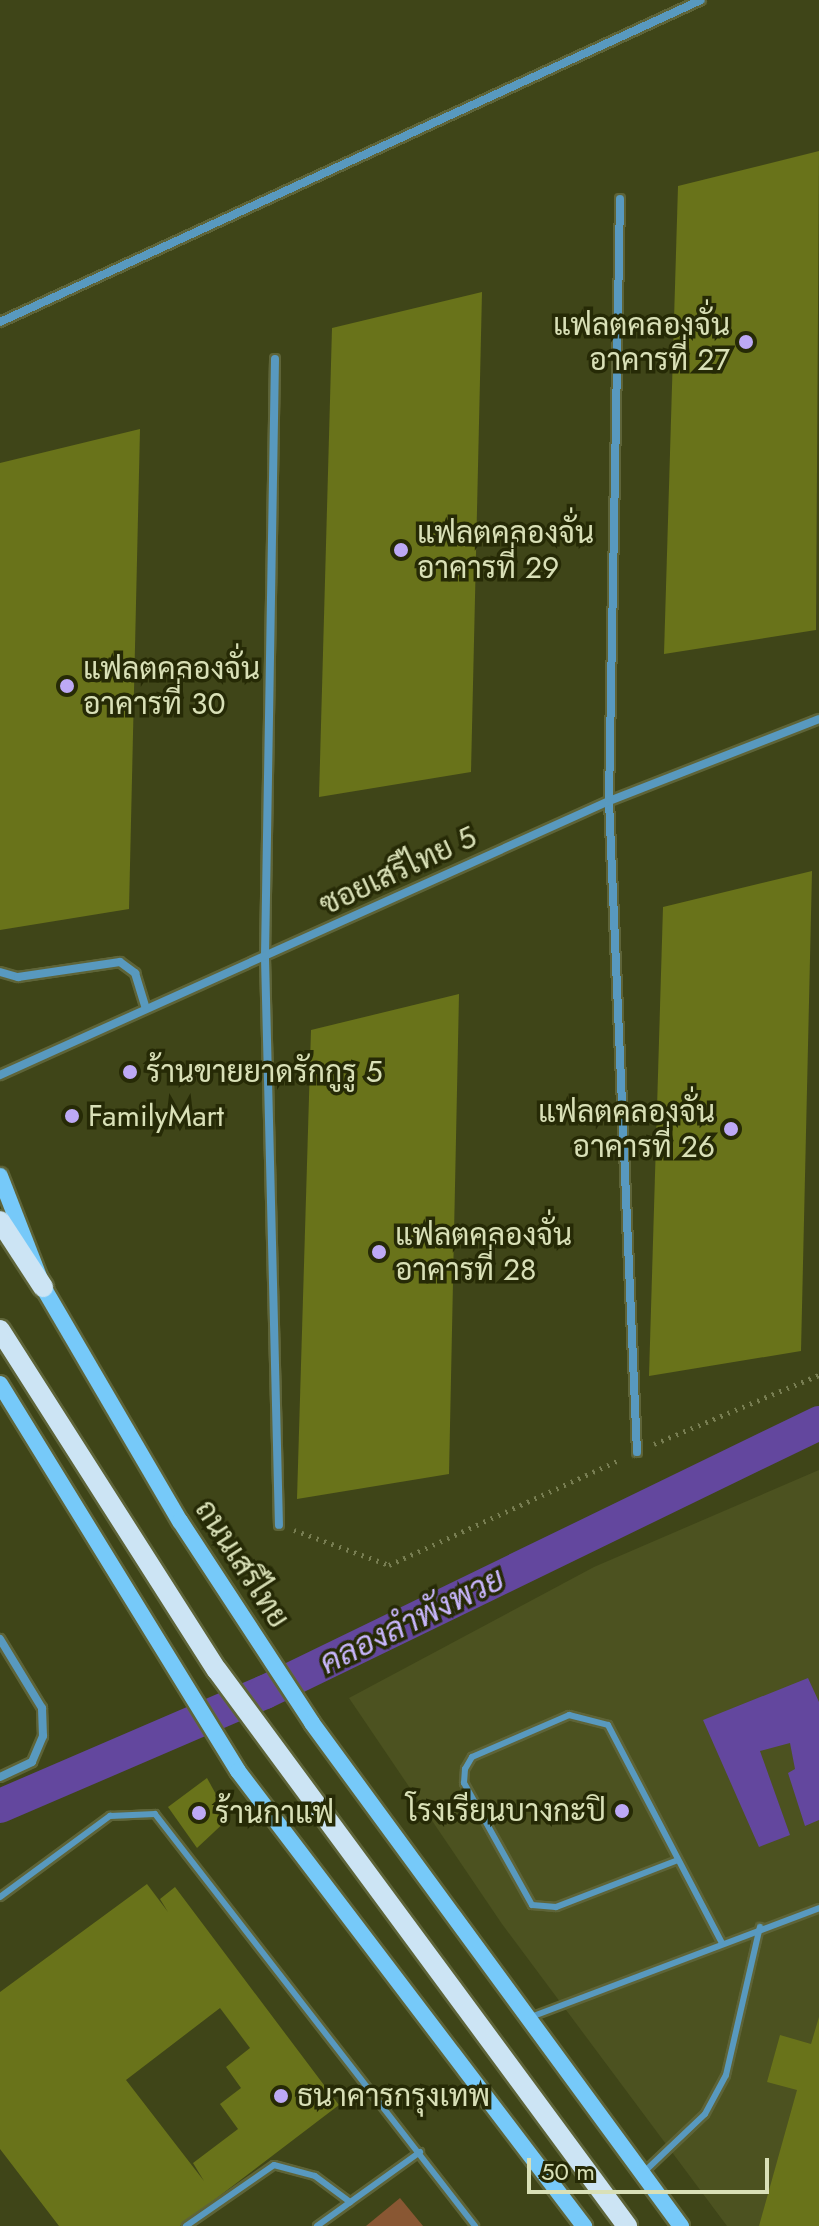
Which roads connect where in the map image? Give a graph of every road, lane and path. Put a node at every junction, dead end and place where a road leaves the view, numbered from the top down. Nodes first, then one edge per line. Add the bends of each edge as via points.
1 (701, 0) edge
2 (620, 199) dead end
3 (0, 322) edge
4 (275, 359) dead end
5 (819, 719) edge
6 (609, 801) junction
7 (265, 958) junction
8 (0, 972) edge
9 (145, 1006) junction
10 (0, 1075) edge
11 (0, 1176) edge
12 (0, 1221) edge
13 (43, 1287) junction
14 (0, 1330) edge
15 (819, 1375) edge
16 (0, 1384) edge
17 (637, 1452) junction
18 (279, 1525) joint
19 (0, 1639) edge
20 (0, 1777) edge
21 (678, 1860) junction
22 (0, 1897) edge
23 (819, 1908) edge
24 (760, 1927) junction
25 (722, 1943) junction
26 (526, 2018) junction
27 (420, 2152) junction
28 (642, 2174) junction
29 (350, 2202) junction
30 (186, 2226) edge
31 (317, 2226) edge
32 (475, 2226) edge
33 (584, 2226) edge
34 (627, 2226) edge
35 (681, 2226) edge

1 - 3 street
2 - 6 street
4 - 7 street
5 - 6 street, ซอยเสรีไทย 5
6 - 7 street, ซอยเสรีไทย 5
6 - 17 street
7 - 9 street, ซอยเสรีไทย 5
7 - 18 street
8 - 9 street via 18,977 120,962 135,973
9 - 10 street, ซอยเสรีไทย 5
11 - 13 main road, ถนนเสรีไทย
12 - 13 main road
13 - 26 main road, ถนนเสรีไทย via 312,1723
14 - 34 main road via 178,1615
15 - 17 path
16 - 33 main road via 196,1711
17 - 18 path via 389,1565
19 - 20 street via 42,1708 43,1736 32,1762
21 - 21 lane via 608,1725 588,1716 569,1715 522,1734 472,1757 465,1769 464,1783 532,1905 556,1907
21 - 25 lane
22 - 27 lane via 110,1816 155,1814
23 - 24 lane
24 - 25 lane
24 - 28 lane via 726,2075 705,2114
25 - 26 lane
26 - 28 main road, ถนนเสรีไทย
27 - 29 lane
27 - 32 lane
28 - 35 main road, ถนนเสรีไทย
29 - 30 lane via 315,2176 274,2165
29 - 31 lane

